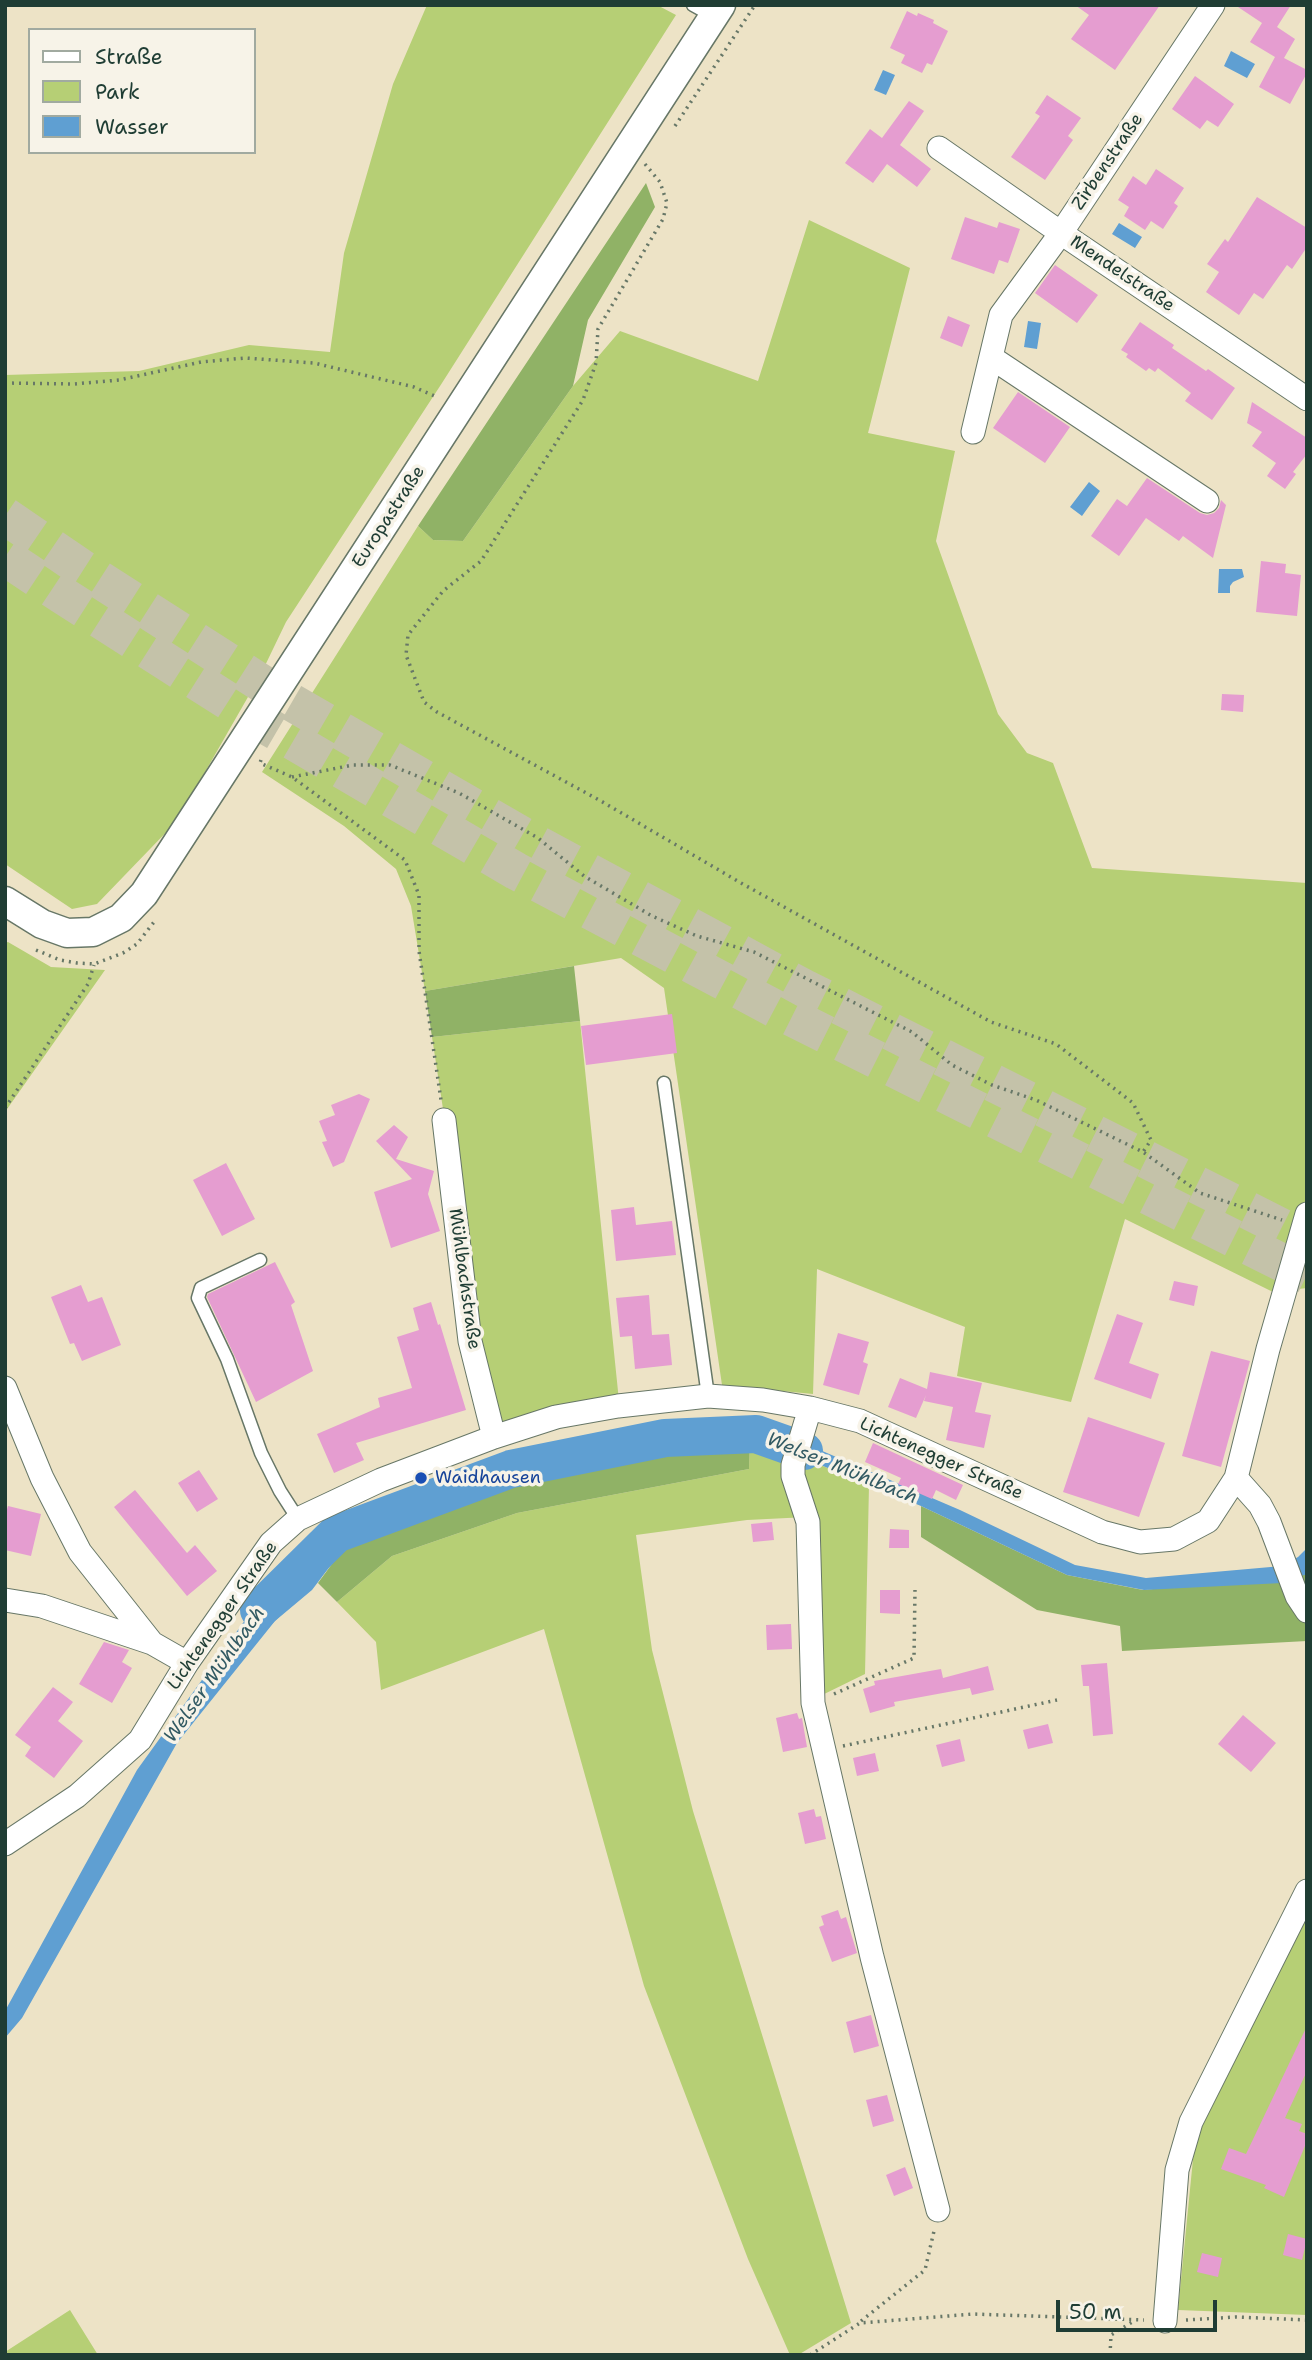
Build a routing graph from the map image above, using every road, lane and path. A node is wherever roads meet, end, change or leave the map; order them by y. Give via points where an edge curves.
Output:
1 (1213, 5) edge
2 (709, 9) edge
3 (939, 148) dead end
4 (626, 152) junction
5 (1061, 233) junction
6 (992, 358) junction
7 (5, 383) edge
8 (1307, 399) edge
9 (461, 407) junction
10 (972, 432) dead end
11 (1207, 501) dead end
12 (265, 755) dead end
13 (292, 777) junction
14 (5, 901) edge
15 (94, 964) dead end
16 (664, 1083) dead end
17 (5, 1108) edge
18 (444, 1120) joint
19 (1143, 1152) junction
20 (1305, 1220) edge
21 (260, 1260) dead end
22 (5, 1388) edge
23 (708, 1396) junction
24 (810, 1408) junction
25 (494, 1437) junction
26 (1236, 1478) junction
27 (298, 1519) junction
28 (915, 1590) dead end
29 (5, 1600) edge
30 (1302, 1603) edge
31 (152, 1643) junction
32 (187, 1663) junction
33 (1057, 1700) dead end
34 (813, 1703) junction
35 (824, 1751) junction
36 (5, 1844) edge
37 (1307, 1891) edge
38 (938, 2210) joint
39 (1136, 2320) junction
40 (1307, 2320) edge
41 (1165, 2321) junction
42 (860, 2323) junction
43 (810, 2355) edge
44 (1110, 2355) edge

1 - 5 street, Zirbenstraße
2 - 4 street, Europastraße
3 - 5 street, Mendelstraße
4 - 9 street, Europastraße
4 - 19 path via 648,166 660,182 667,203 663,219 598,329 596,363 583,400 481,561 443,591 408,635 405,655 424,702 991,1022 1056,1044 1133,1103 1151,1140
5 - 6 street, Zirbenstraße via 1001,315
5 - 8 street, Mendelstraße
6 - 10 street, Zirbenstraße
6 - 11 street
7 - 9 path via 119,380 201,362 245,358 314,363 414,387
9 - 14 street, Europastraße via 144,894 121,918 93,932 67,933
12 - 13 path via 260,763
13 - 18 path via 405,860 419,895 419,951
13 - 19 path via 354,765 390,765 459,793 538,838 584,876 652,916 697,936 754,952 912,1032 972,1075
15 - 17 path via 88,985
16 - 23 lane
18 - 25 street, Mühlbachstraße via 470,1341
19 - 20 path via 1200,1193
20 - 26 street, Lichtenegger Straße
21 - 27 lane via 201,1288 198,1298 227,1359 261,1453
22 - 31 street via 42,1478 80,1552
23 - 24 street, Lichtenegger Straße
23 - 25 street, Lichtenegger Straße via 556,1417
24 - 26 street, Lichtenegger Straße via 860,1421 1102,1532 1140,1542 1174,1539 1208,1521
24 - 34 street via 793,1476 808,1522
25 - 27 street, Lichtenegger Straße via 381,1480
26 - 30 street via 1269,1522
27 - 32 street, Lichtenegger Straße via 271,1543
28 - 34 path via 914,1658
29 - 31 street via 42,1605
31 - 32 street
32 - 36 street, Lichtenegger Straße via 140,1740 77,1796
33 - 35 path
34 - 35 street
35 - 38 street
37 - 41 street via 1191,2122 1177,2170
38 - 42 path via 925,2270
39 - 41 path
39 - 42 path via 973,2314
39 - 44 path via 1111,2335
40 - 41 path
42 - 43 path

